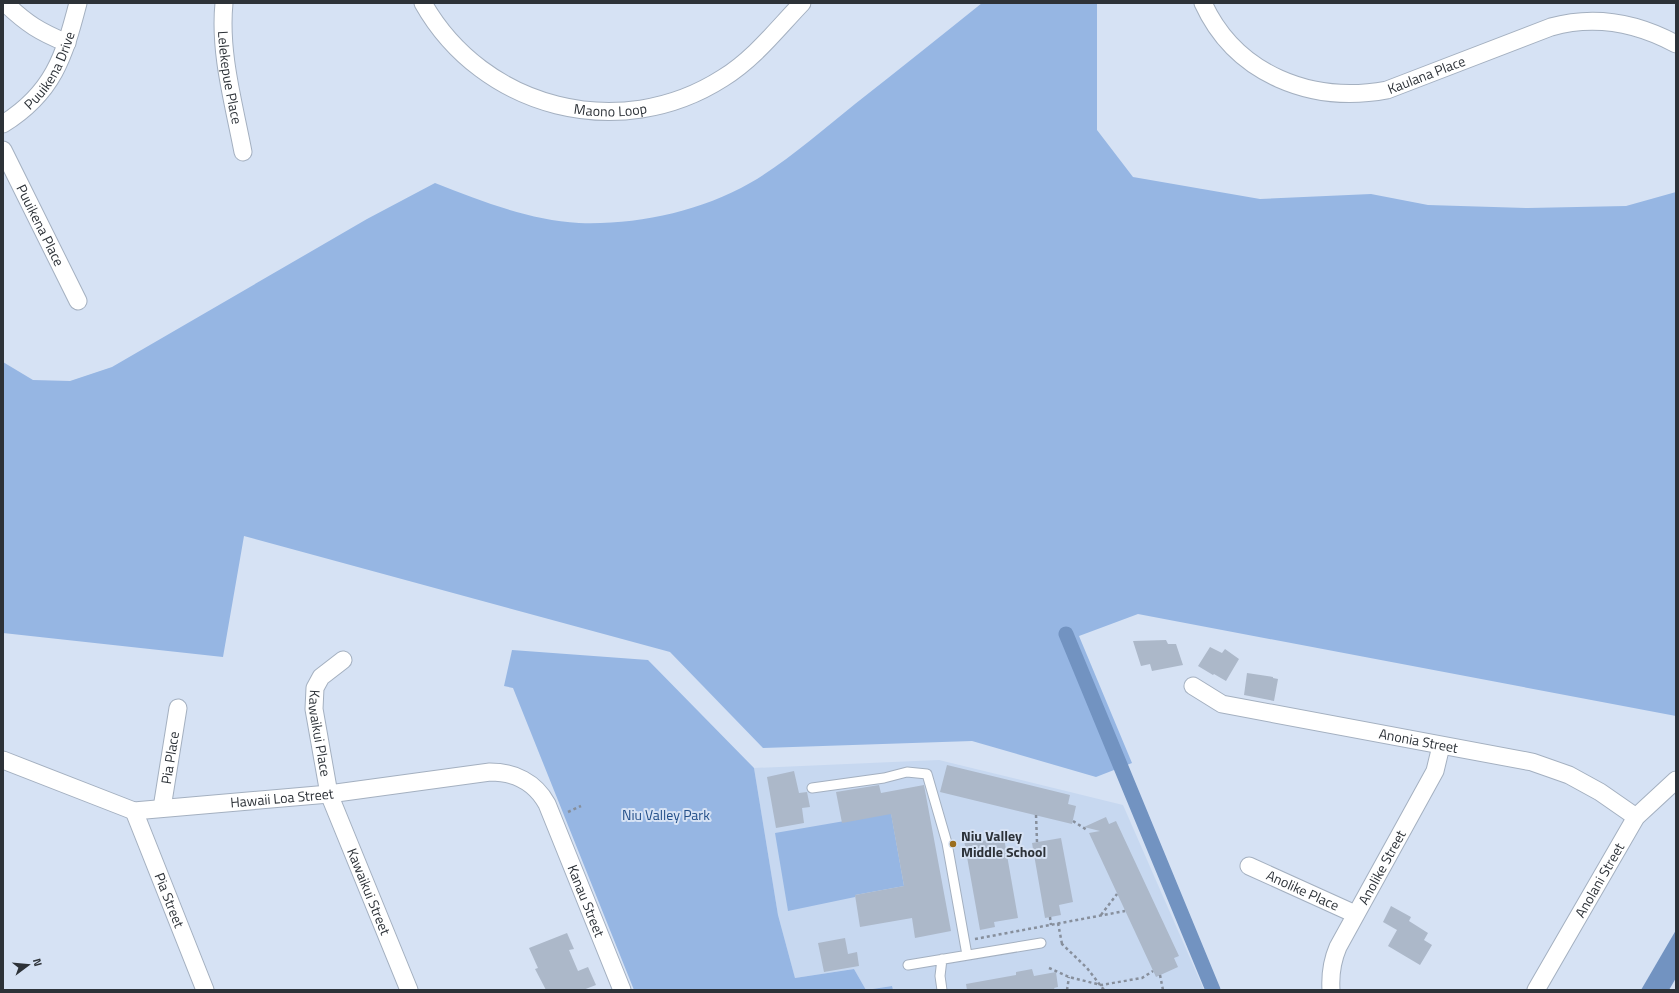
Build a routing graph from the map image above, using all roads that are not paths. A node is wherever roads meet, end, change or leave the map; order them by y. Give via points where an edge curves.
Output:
1 (5, 3) edge
2 (78, 3) edge
3 (224, 3) edge
4 (423, 3) edge
5 (1203, 3) edge
6 (798, 4) edge
7 (67, 43) junction
8 (1676, 44) edge
9 (3, 124) edge
10 (3, 150) edge
11 (243, 152) dead end
12 (78, 301) dead end
13 (343, 660) dead end
14 (1193, 686) dead end
15 (178, 708) dead end
16 (1440, 746) junction
17 (3, 760) edge
18 (1676, 780) edge
19 (812, 788) dead end
20 (329, 794) junction
21 (162, 808) junction
22 (134, 811) junction
23 (551, 812) joint
24 (1636, 817) junction
25 (1250, 866) dead end
26 (1356, 914) junction
27 (1040, 943) dead end
28 (967, 955) junction
29 (942, 959) junction
30 (908, 965) dead end
31 (205, 990) edge
32 (409, 990) edge
33 (622, 990) edge
34 (942, 990) edge
35 (1331, 990) edge
36 (1536, 990) edge

1 - 7 street via 30,25
2 - 7 street, Puuikena Drive
3 - 11 street, Lelekepue Place via 225,56
4 - 6 street, Maono Loop via 450,40 470,60 500,82 552,104 602,112 623,112 658,106 705,89 741,66
5 - 8 street, Kaulana Place via 1226,38 1266,72 1299,87 1334,94 1387,90 1551,27 1572,22 1612,22 1628,25
7 - 9 street, Puuikena Drive via 61,60 42,91 29,105
10 - 12 street, Puuikena Place
13 - 20 street, Kawaikui Place via 321,677 315,688 314,709
14 - 16 street, Anonia Street via 1222,704
15 - 21 street, Pia Place
16 - 24 street, Anonia Street via 1532,762 1569,775 1600,792
16 - 26 street, Anolike Street via 1435,770
17 - 22 street, Hawaii Loa Street
18 - 24 street, Anolani Street
19 - 28 lane via 884,778 907,772 927,774 947,843
20 - 21 street, Hawaii Loa Street
20 - 23 street, Hawaii Loa Street via 504,772 534,786
20 - 32 street, Kawaikui Street
21 - 22 street, Hawaii Loa Street
22 - 31 street, Pia Street
23 - 33 street, Kanau Street
24 - 36 street, Anolani Street
25 - 26 street, Anolike Place
26 - 35 street, Anolike Street via 1332,960
27 - 28 lane
28 - 29 lane
29 - 30 lane
29 - 34 lane

